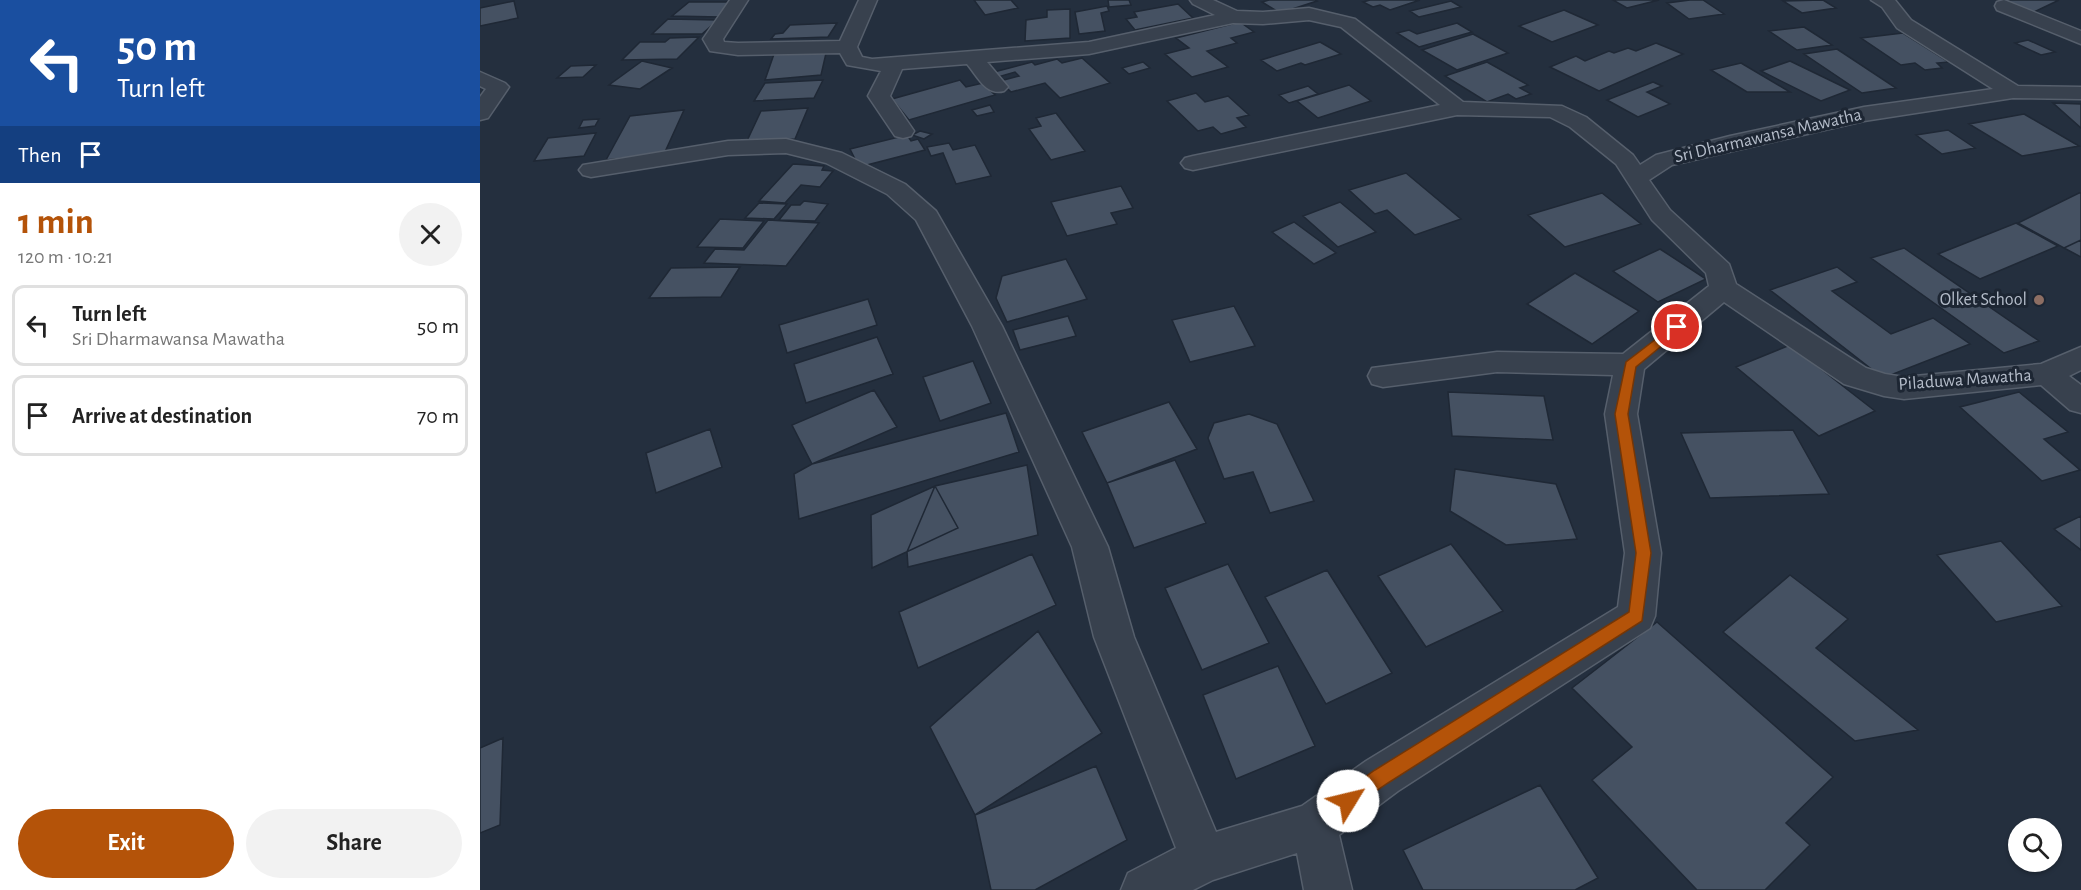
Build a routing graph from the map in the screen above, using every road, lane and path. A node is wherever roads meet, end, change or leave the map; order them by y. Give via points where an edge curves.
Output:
1 (739, 0) edge
2 (868, 0) edge
3 (1198, 0) edge
4 (1880, 0) edge
5 (2004, 6) dead end
6 (1233, 17) junction
7 (2081, 38) edge
8 (847, 47) junction
9 (972, 57) junction
10 (894, 64) junction
11 (480, 78) edge
12 (997, 87) dead end
13 (2013, 92) junction
14 (2081, 93) edge
15 (1456, 108) junction
16 (480, 113) edge
17 (903, 131) dead end
18 (1193, 163) dead end
19 (591, 170) dead end
20 (1636, 178) junction
21 (1723, 288) junction
22 (2081, 357) edge
23 (1630, 365) junction
24 (2047, 375) junction
25 (1383, 376) dead end
26 (2081, 402) edge
27 (1314, 825) junction
28 (1204, 859) junction
29 (1145, 890) edge
30 (1328, 890) edge

1 - 8 street via 713,39 717,46
2 - 8 street
3 - 6 street
4 - 13 street via 1888,3 1904,24
5 - 7 street
6 - 9 street via 1089,48
6 - 15 street via 1309,14 1348,23
8 - 10 street via 854,61
9 - 10 street
9 - 12 street
10 - 17 street via 879,96
11 - 16 street via 498,87
13 - 14 street, Sri Dharmawansa Mawatha
13 - 20 street, Sri Dharmawansa Mawatha via 1864,114 1730,143 1664,160
15 - 18 street
15 - 20 street via 1554,111 1578,122 1625,160
19 - 28 street via 728,148 786,146 834,158 885,183 927,216 987,326 1090,547 1114,637
20 - 21 street via 1661,215 1719,270
21 - 23 street
21 - 24 street, Piladuwa Mawatha via 1855,376 1884,385 1904,388
22 - 24 street
23 - 25 street via 1497,362
23 - 27 street via 1622,414 1643,553 1636,616 1382,776
24 - 26 street, Piladuwa Mawatha
27 - 28 street
27 - 30 street
28 - 29 street

